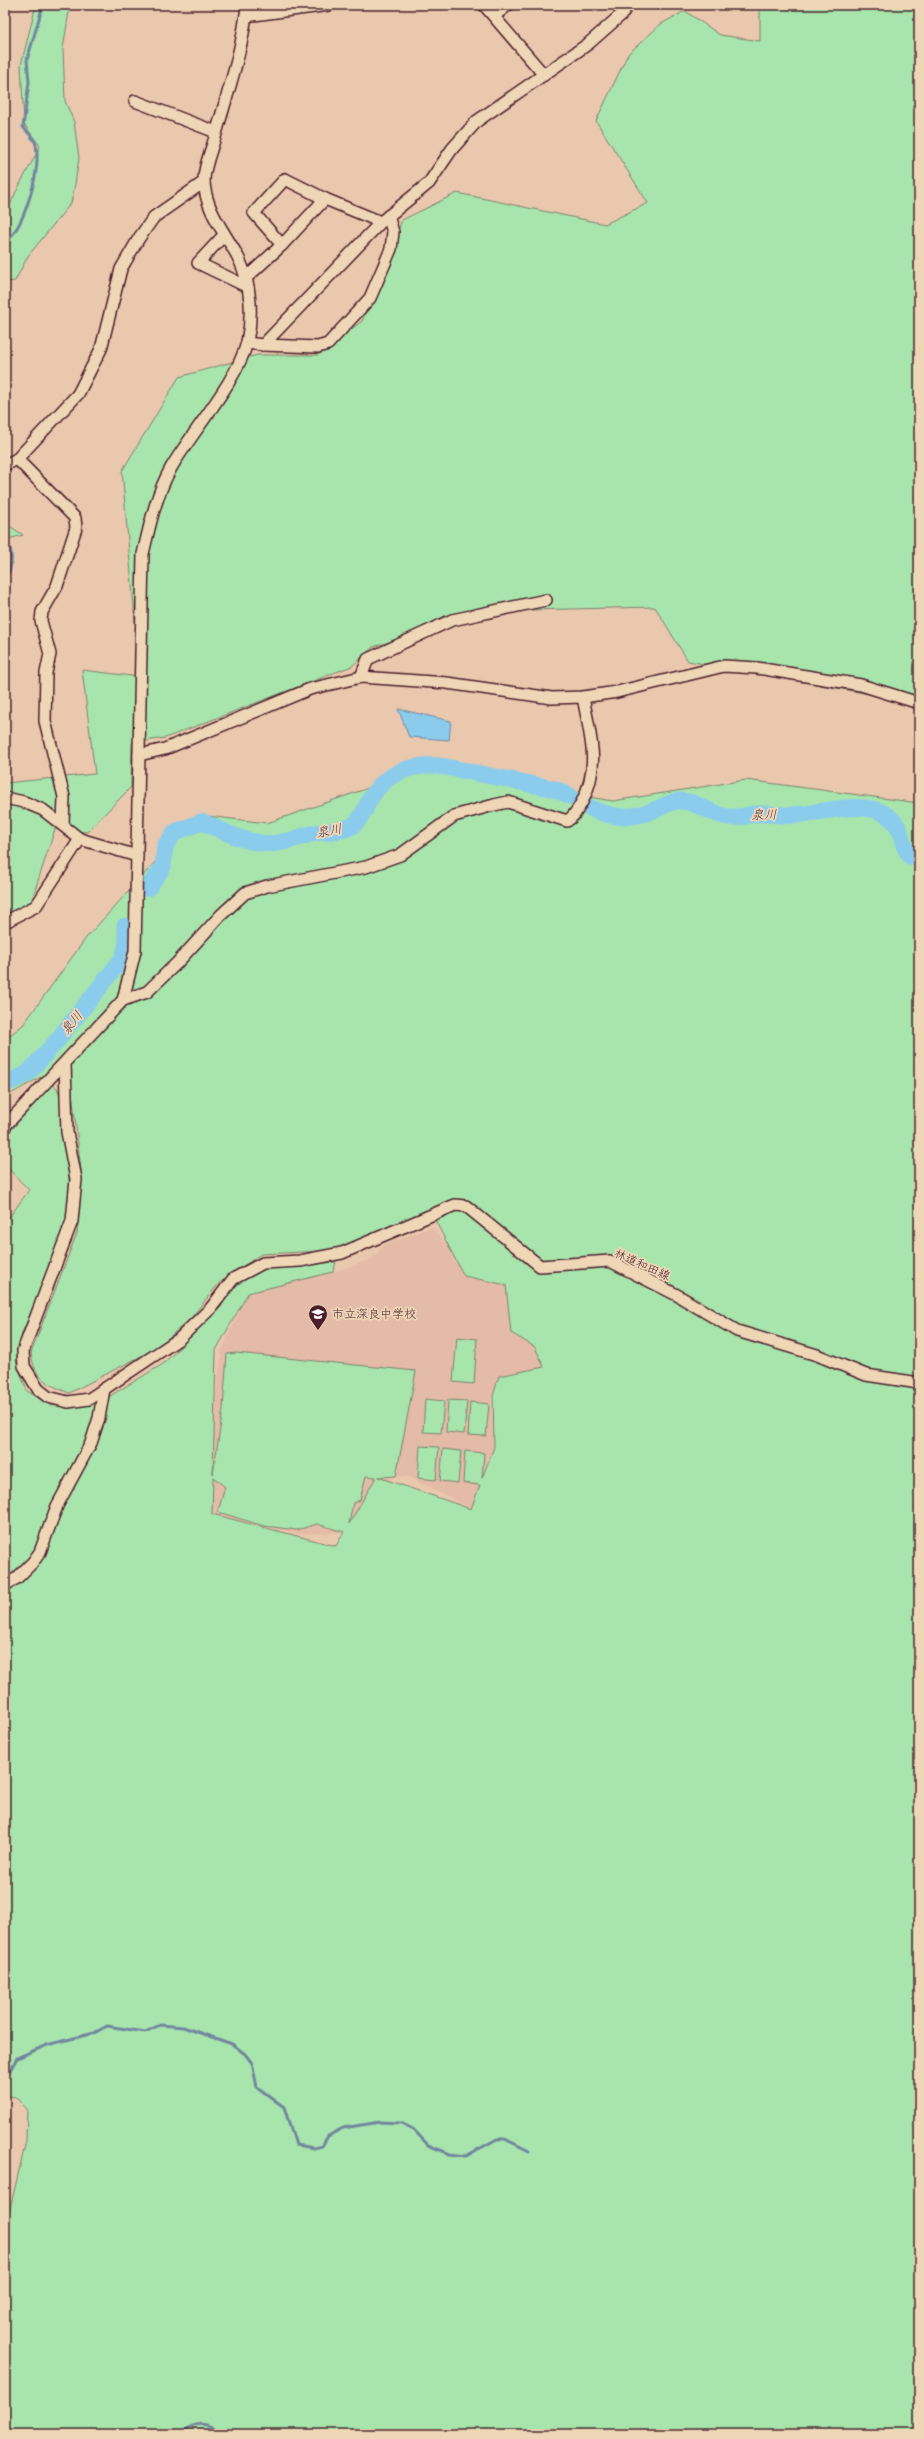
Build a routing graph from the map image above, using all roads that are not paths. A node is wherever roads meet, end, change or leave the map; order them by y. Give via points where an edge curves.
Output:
1 (329, 5) edge
2 (484, 5) edge
3 (508, 5) edge
4 (628, 5) edge
5 (247, 10) edge
6 (494, 16) junction
7 (544, 75) junction
8 (135, 101) dead end
9 (216, 132) junction
10 (204, 182) junction
11 (324, 199) junction
12 (384, 219) junction
13 (224, 235) junction
14 (282, 245) junction
15 (247, 282) junction
16 (247, 343) junction
17 (263, 345) junction
18 (17, 459) junction
19 (5, 465) edge
20 (546, 600) dead end
21 (361, 677) junction
22 (583, 697) junction
23 (919, 703) edge
24 (139, 755) junction
25 (5, 798) edge
26 (63, 824) junction
27 (80, 839) junction
28 (137, 856) junction
29 (5, 922) edge
30 (123, 1000) junction
31 (65, 1063) junction
32 (5, 1126) edge
33 (919, 1383) edge
34 (104, 1389) junction
35 (5, 1585) edge

1 - 5 street
2 - 6 street
3 - 6 street
4 - 7 street via 621,15 588,44
5 - 9 street via 243,38
6 - 7 street
7 - 12 street via 477,121 452,149 429,183
8 - 9 street
9 - 10 street
10 - 13 street via 209,209
10 - 18 street via 154,217 139,238 121,269 100,349 78,394
11 - 12 street
11 - 14 street
11 - 14 street via 285,179 259,207 254,213
12 - 17 street
12 - 17 street via 393,232 391,249 370,298 328,344 318,347
13 - 15 street via 239,259
13 - 15 street via 198,263
14 - 15 street
15 - 16 street via 251,323
16 - 17 street
16 - 24 street via 230,379 171,469 150,520 143,554
18 - 19 street
18 - 26 street via 75,518 76,528 57,586 42,612 40,622 50,654 46,673 45,721 64,797
20 - 21 street via 452,620 368,659
21 - 22 street via 447,683 552,698
21 - 24 street via 310,689 165,749
22 - 23 street via 617,692 724,666 764,669 861,686
22 - 30 street via 593,756 592,779 574,817 567,821 508,802 494,804 454,816 400,855 366,867 267,886 245,893 147,992
24 - 28 street
25 - 26 street via 43,810
26 - 27 street
27 - 28 street
27 - 29 street via 36,906
28 - 30 street via 135,951
30 - 31 street
31 - 32 street
31 - 34 street, 林道和田線 via 67,1132 76,1180 72,1221 23,1351 24,1366 38,1389 48,1397 68,1402 89,1399
33 - 34 street, 林道和田線 via 866,1375 817,1355 737,1331 671,1292 610,1262 540,1266 466,1206 455,1205 342,1253 300,1261 264,1263 233,1279 211,1308 179,1338
34 - 35 street via 91,1443 57,1506 40,1552 17,1578

